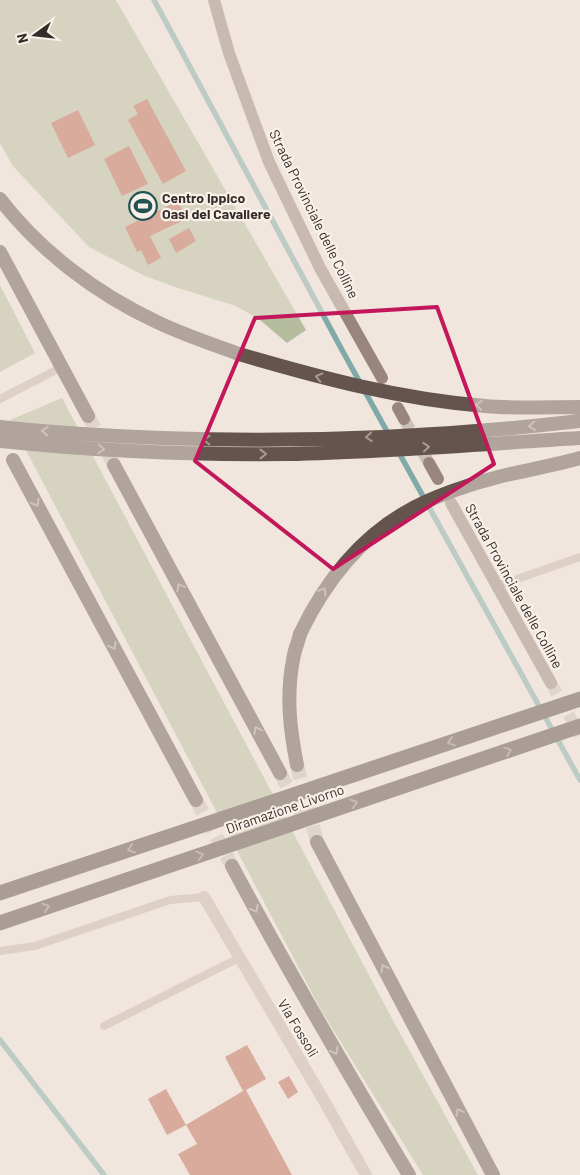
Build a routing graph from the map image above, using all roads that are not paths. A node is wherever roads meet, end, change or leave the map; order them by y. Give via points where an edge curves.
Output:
1 (214, 0) edge
2 (0, 199) edge
3 (0, 252) edge
4 (62, 367) junction
5 (382, 378) dead end
6 (0, 399) edge
7 (580, 407) edge
8 (88, 416) tunnel mouth
9 (580, 421) edge
10 (0, 427) edge
11 (580, 438) edge
12 (0, 441) edge
13 (580, 458) edge
14 (13, 460) dead end
15 (429, 464) tunnel mouth
16 (114, 465) tunnel mouth
17 (438, 479) dead end
18 (451, 503) dead end
19 (580, 557) edge
20 (497, 586) junction
21 (551, 683) tunnel mouth
22 (580, 699) edge
23 (580, 726) edge
24 (297, 765) tunnel mouth
25 (280, 773) tunnel mouth
26 (196, 800) tunnel mouth
27 (317, 842) tunnel mouth
28 (232, 866) tunnel mouth
29 (0, 893) edge
30 (204, 897) joint
31 (0, 922) edge
32 (0, 951) edge
33 (239, 958) junction
34 (104, 1026) dead end
35 (366, 1175) edge
36 (409, 1175) edge
37 (493, 1175) edge

1 - 5 main road, Strada Provinciale delle Colline via 229,53 269,162 320,268
7 -> 2 highway, bridge via 485,406 423,399 341,383 239,354 159,323 102,291 47,250
3 - 4 highway
4 - 6 lane
4 - 8 highway
9 -> 10 highway, bridge via 472,431 243,441 119,437
12 -> 11 highway, bridge via 72,448 289,454
24 -> 13 highway, bridge via 289,710 293,659 311,612 349,558 381,528 430,500 480,482
14 -> 26 highway
15 - 17 main road
25 -> 16 highway
18 - 20 main road, Strada Provinciale delle Colline
19 - 20 lane
20 - 21 main road, Strada Provinciale delle Colline
22 -> 29 highway, Diramazione Livorno, bridge
31 -> 23 highway, Diramazione Livorno, bridge
37 -> 27 highway
28 -> 36 highway via 285,965
30 - 32 lane via 170,900 35,946
30 - 33 street, Via Fossoli
33 - 34 lane
33 - 35 street, Via Fossoli

